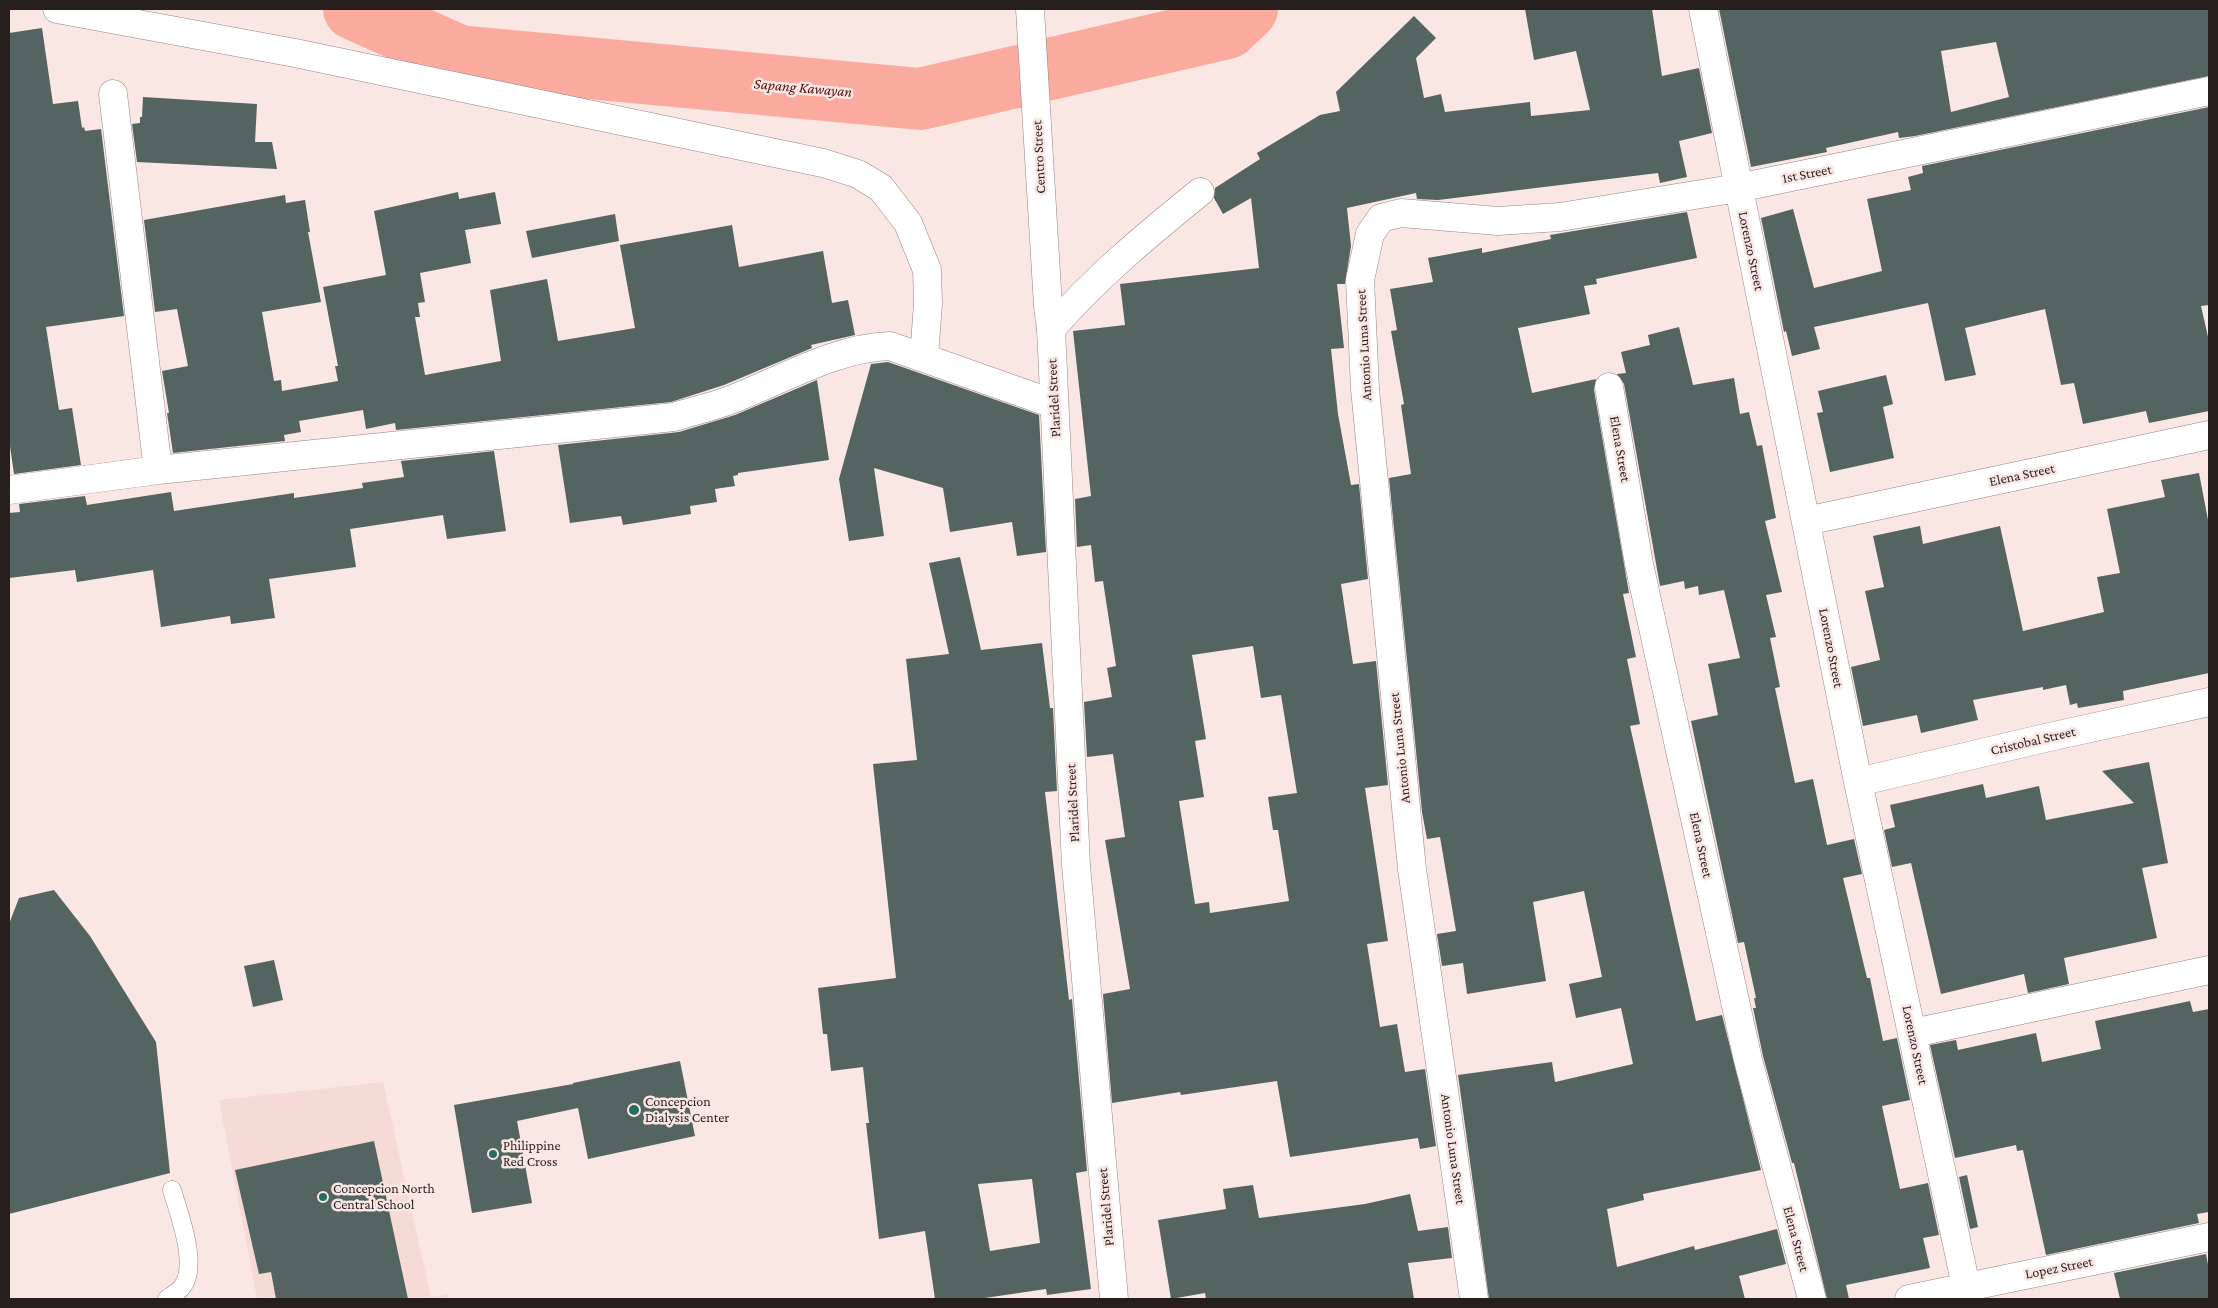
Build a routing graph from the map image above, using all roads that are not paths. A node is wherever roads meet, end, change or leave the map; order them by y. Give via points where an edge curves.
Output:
1 (57, 9) edge
2 (1030, 9) edge
3 (1703, 9) edge
4 (2209, 91) edge
5 (113, 94) dead end
6 (1738, 188) junction
7 (1200, 192) dead end
8 (1401, 213) joint
9 (1050, 318) junction
10 (924, 357) junction
11 (1609, 387) dead end
12 (1054, 404) junction
13 (2209, 435) edge
14 (158, 470) junction
15 (9, 490) edge
16 (1806, 521) junction
17 (2209, 702) edge
18 (1858, 782) junction
19 (2209, 970) edge
20 (1912, 1033) junction
21 (172, 1190) dead end
22 (2209, 1237) edge
23 (1966, 1286) junction
24 (167, 1299) edge
25 (1114, 1299) edge
26 (1474, 1299) edge
27 (1812, 1299) edge
28 (1909, 1299) edge

1 - 10 street via 305,55 823,163 858,174 881,188 908,223 926,270 928,303
2 - 9 street, Centro Street
3 - 6 street, Lorenzo Street
4 - 6 street, 1st Street
5 - 14 street
6 - 8 street, 1st Street via 1560,217 1498,222
6 - 16 street, Lorenzo Street
7 - 9 street
8 - 26 street, Antonio Luna Street via 1381,218 1370,234 1360,280 1365,389 1412,869
9 - 12 street, Plaridel Street
10 - 12 street
10 - 14 street via 890,346 868,347 830,358 729,401 674,417
11 - 27 street, Elena Street via 1639,564 1748,1060
12 - 25 street, Plaridel Street via 1076,865
13 - 16 street, Elena Street
14 - 15 street
16 - 18 street, Lorenzo Street
17 - 18 street, Cristobal Street
18 - 20 street, Lorenzo Street
19 - 20 street
20 - 23 street, Lorenzo Street
21 - 24 lane via 186,1240 190,1270 182,1287
22 - 23 street, Lopez Street
23 - 28 street, Lopez Street

